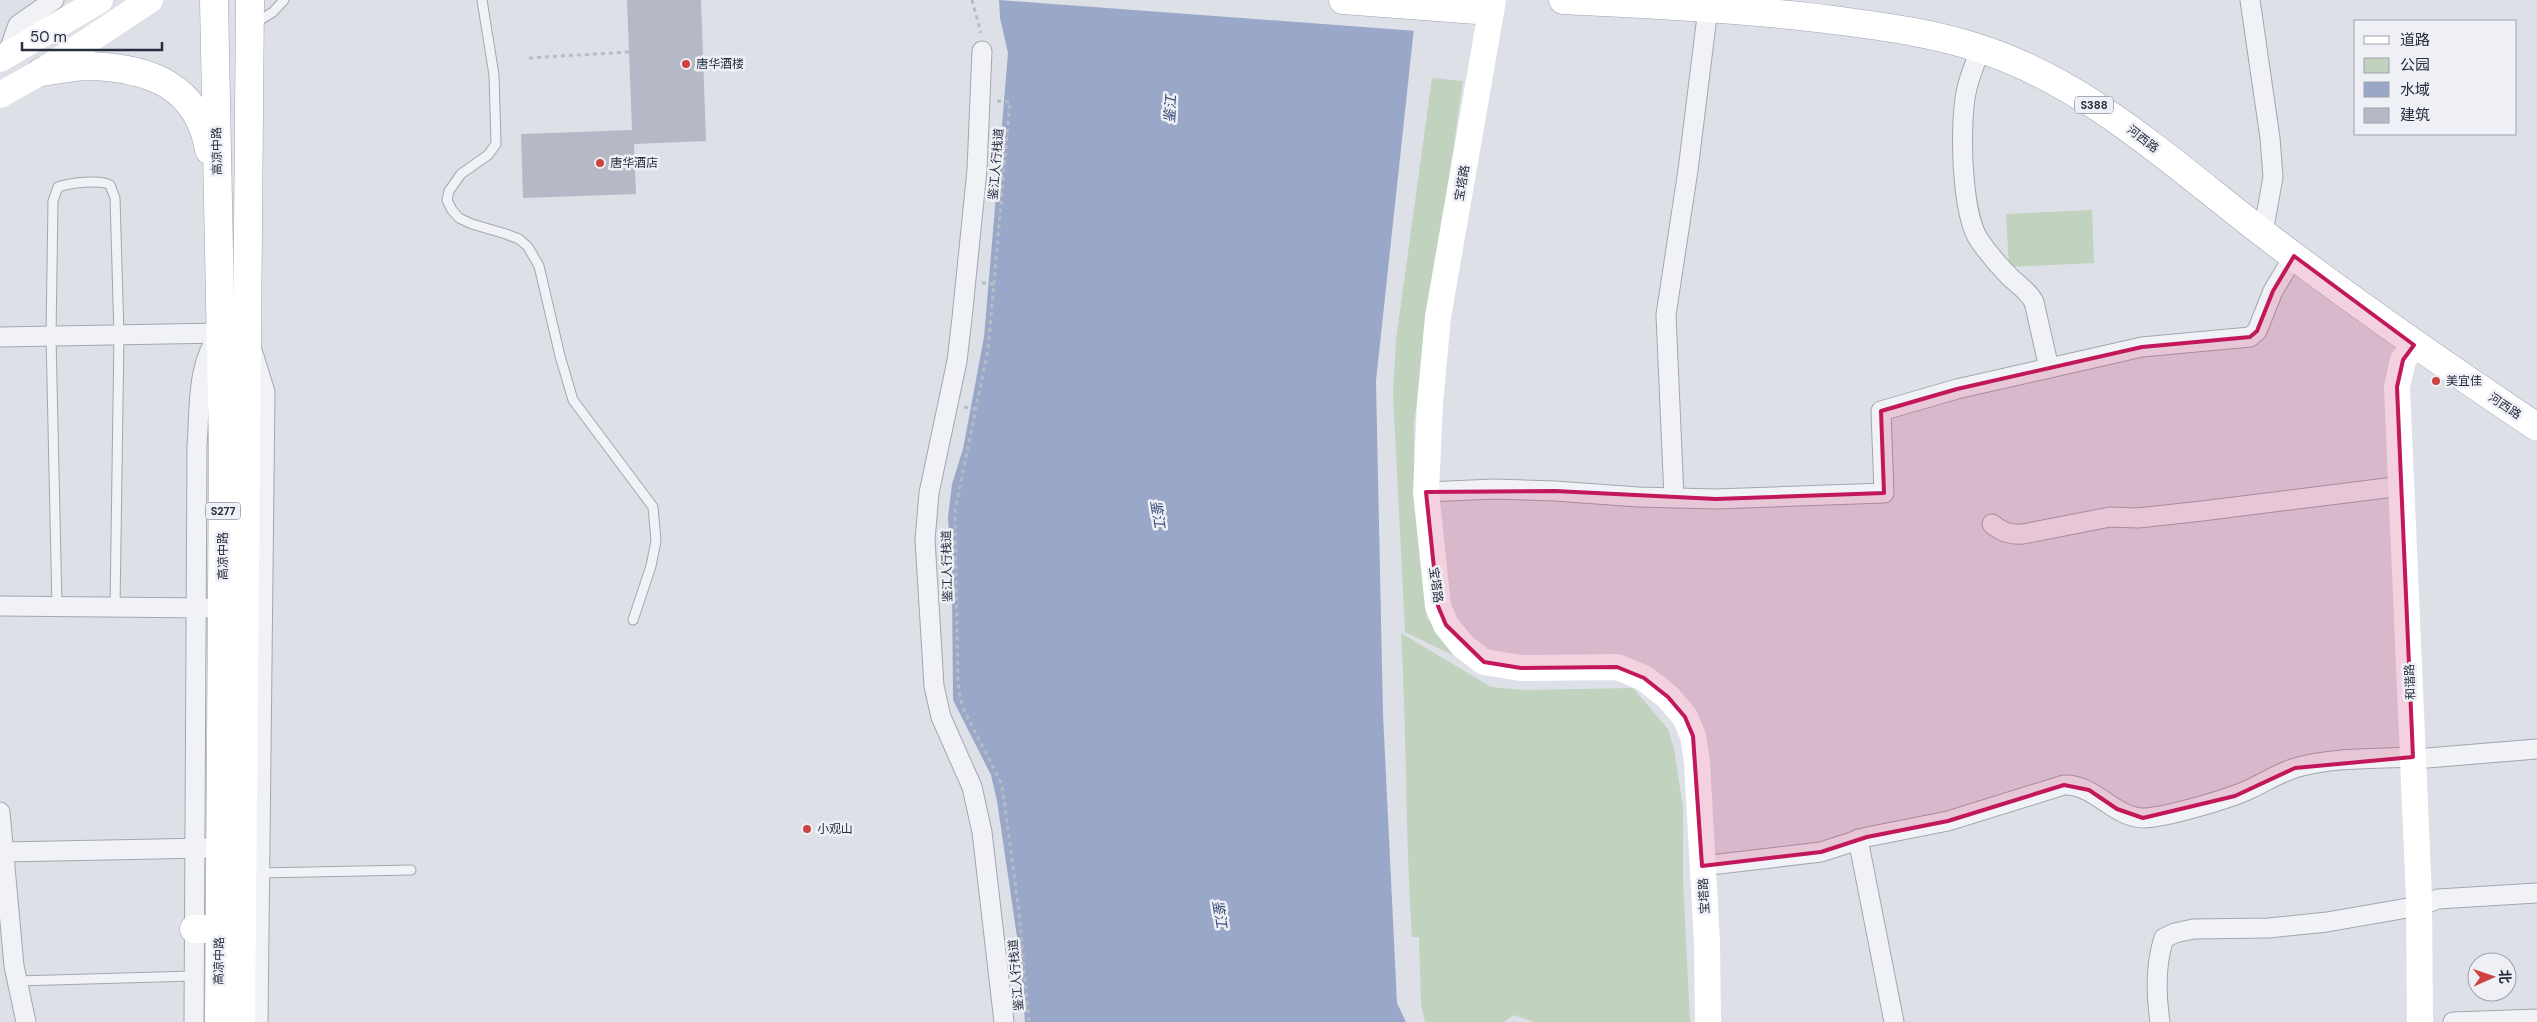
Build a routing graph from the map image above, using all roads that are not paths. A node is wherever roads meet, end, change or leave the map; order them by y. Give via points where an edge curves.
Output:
1 (54, 0) edge
2 (150, 0) edge
3 (214, 0) edge
4 (250, 0) edge
5 (264, 0) edge
6 (284, 0) edge
7 (482, 0) edge
8 (1343, 0) edge
9 (1563, 0) edge
10 (2250, 0) edge
11 (1599, 1) edge
12 (92, 3) edge
13 (1486, 3) edge
14 (1708, 8) junction
15 (249, 28) junction
16 (1981, 48) junction
17 (982, 51) road end
18 (4, 57) edge
19 (41, 72) junction
20 (0, 95) edge
21 (218, 198) junction
22 (2263, 233) junction
23 (2294, 256) junction
24 (233, 334) junction
25 (119, 335) junction
26 (51, 336) junction
27 (0, 337) edge
28 (2414, 346) junction
29 (2049, 368) junction
30 (2537, 428) edge
31 (2402, 486) junction
32 (1426, 492) junction
33 (1674, 498) junction
34 (1992, 524) dead end
35 (0, 606) edge
36 (57, 607) junction
37 (115, 608) junction
38 (197, 608) junction
39 (224, 608) junction
40 (633, 620) dead end
41 (2537, 749) edge
42 (2412, 757) junction
43 (0, 812) edge
44 (1858, 839) junction
45 (207, 848) junction
46 (4, 852) junction
47 (1702, 866) junction
48 (412, 870) dead end
49 (251, 873) junction
50 (2537, 893) edge
51 (2419, 906) junction
52 (207, 929) junction
53 (250, 945) junction
54 (194, 976) junction
55 (17, 981) junction
56 (2537, 1019) edge
57 (26, 1022) edge
58 (194, 1022) edge
59 (219, 1022) edge
60 (242, 1022) edge
61 (258, 1022) edge
62 (1004, 1022) edge
63 (1708, 1022) edge
64 (1894, 1022) edge
65 (2160, 1022) edge
66 (2420, 1022) edge
67 (2454, 1022) edge

1 - 18 street via 18,26
2 - 19 street
3 - 21 main road, 高凉中路 / S277
4 - 15 main road, 高凉中路 / S277
5 - 15 main road
6 - 15 lane
7 - 40 lane via 494,75 496,144 488,155 461,174 449,191 447,200 460,218 519,239 528,247 539,266 573,400 653,507 656,541
8 - 13 main road
9 - 11 main road, 河西路 / S388
10 - 22 street via 2273,177
11 - 14 main road, 河西路 / S388
12 - 18 street
13 - 32 street, 宝塔路 via 1438,317
14 - 16 main road, 河西路 / S388 via 1882,26 1932,34
14 - 33 street via 1666,315
15 - 24 main road, 高凉中路 / S277
16 - 22 main road, 河西路 / S388 via 2058,82 2119,121
16 - 29 street via 1967,87 1962,115 1970,217 1977,237 1990,256 2030,294 2038,312
17 - 62 street via 977,170 957,361 929,493 925,540 934,686 941,718 972,787 982,832
19 - 20 street
19 - 21 main road via 89,66 132,70 159,78 174,87 186,98 207,137
21 - 24 main road, 高凉中路 / S277
22 - 23 main road, 河西路 / S388
23 - 28 main road, 河西路 / S388
23 - 29 street via 2273,291 2257,331 2250,337 2142,348
24 - 25 street
24 - 38 street via 210,346 204,364 198,446
24 - 39 main road, 高凉中路 / S277
24 - 49 main road, 高凉中路 / S277 via 253,522
25 - 26 street
25 - 26 lane via 115,198 110,185 100,182 65,184 54,194
25 - 37 lane
26 - 27 street
26 - 36 lane
28 - 30 main road, 河西路 / S388
28 - 31 street, 和谐路 via 2403,360 2397,387
29 - 33 street via 1881,411 1884,493
31 - 34 street via 2138,518 2110,517 2013,535
31 - 42 street, 和谐路
32 - 33 street via 1547,490
32 - 47 street, 宝塔路 via 1438,606 1446,624 1463,646 1484,662 1521,668 1617,667 1644,678 1668,697 1685,717 1696,762
35 - 36 street
36 - 37 street
37 - 38 street
38 - 39 street
38 - 45 street
39 - 45 main road, 高凉中路 / S277
41 - 42 street
42 - 44 street via 2318,763 2295,768 2234,796 2143,818 2117,809 2089,790 2064,785 1948,821
42 - 51 street, 和谐路
43 - 46 street
44 - 47 street via 1821,852
44 - 64 street
45 - 46 street
45 - 52 main road, 高凉中路 / S277
46 - 55 street
47 - 63 street, 宝塔路
48 - 49 lane
49 - 53 main road, 高凉中路 / S277
50 - 51 street via 2438,899
51 - 65 street via 2327,922 2269,928 2193,929 2175,933 2164,938 2160,952 2157,993
51 - 66 street, 和谐路
52 - 54 street
52 - 59 main road, 高凉中路 / S277
53 - 60 main road, 高凉中路 / S277
53 - 61 street
54 - 55 lane
54 - 58 street
55 - 57 street
56 - 67 street

